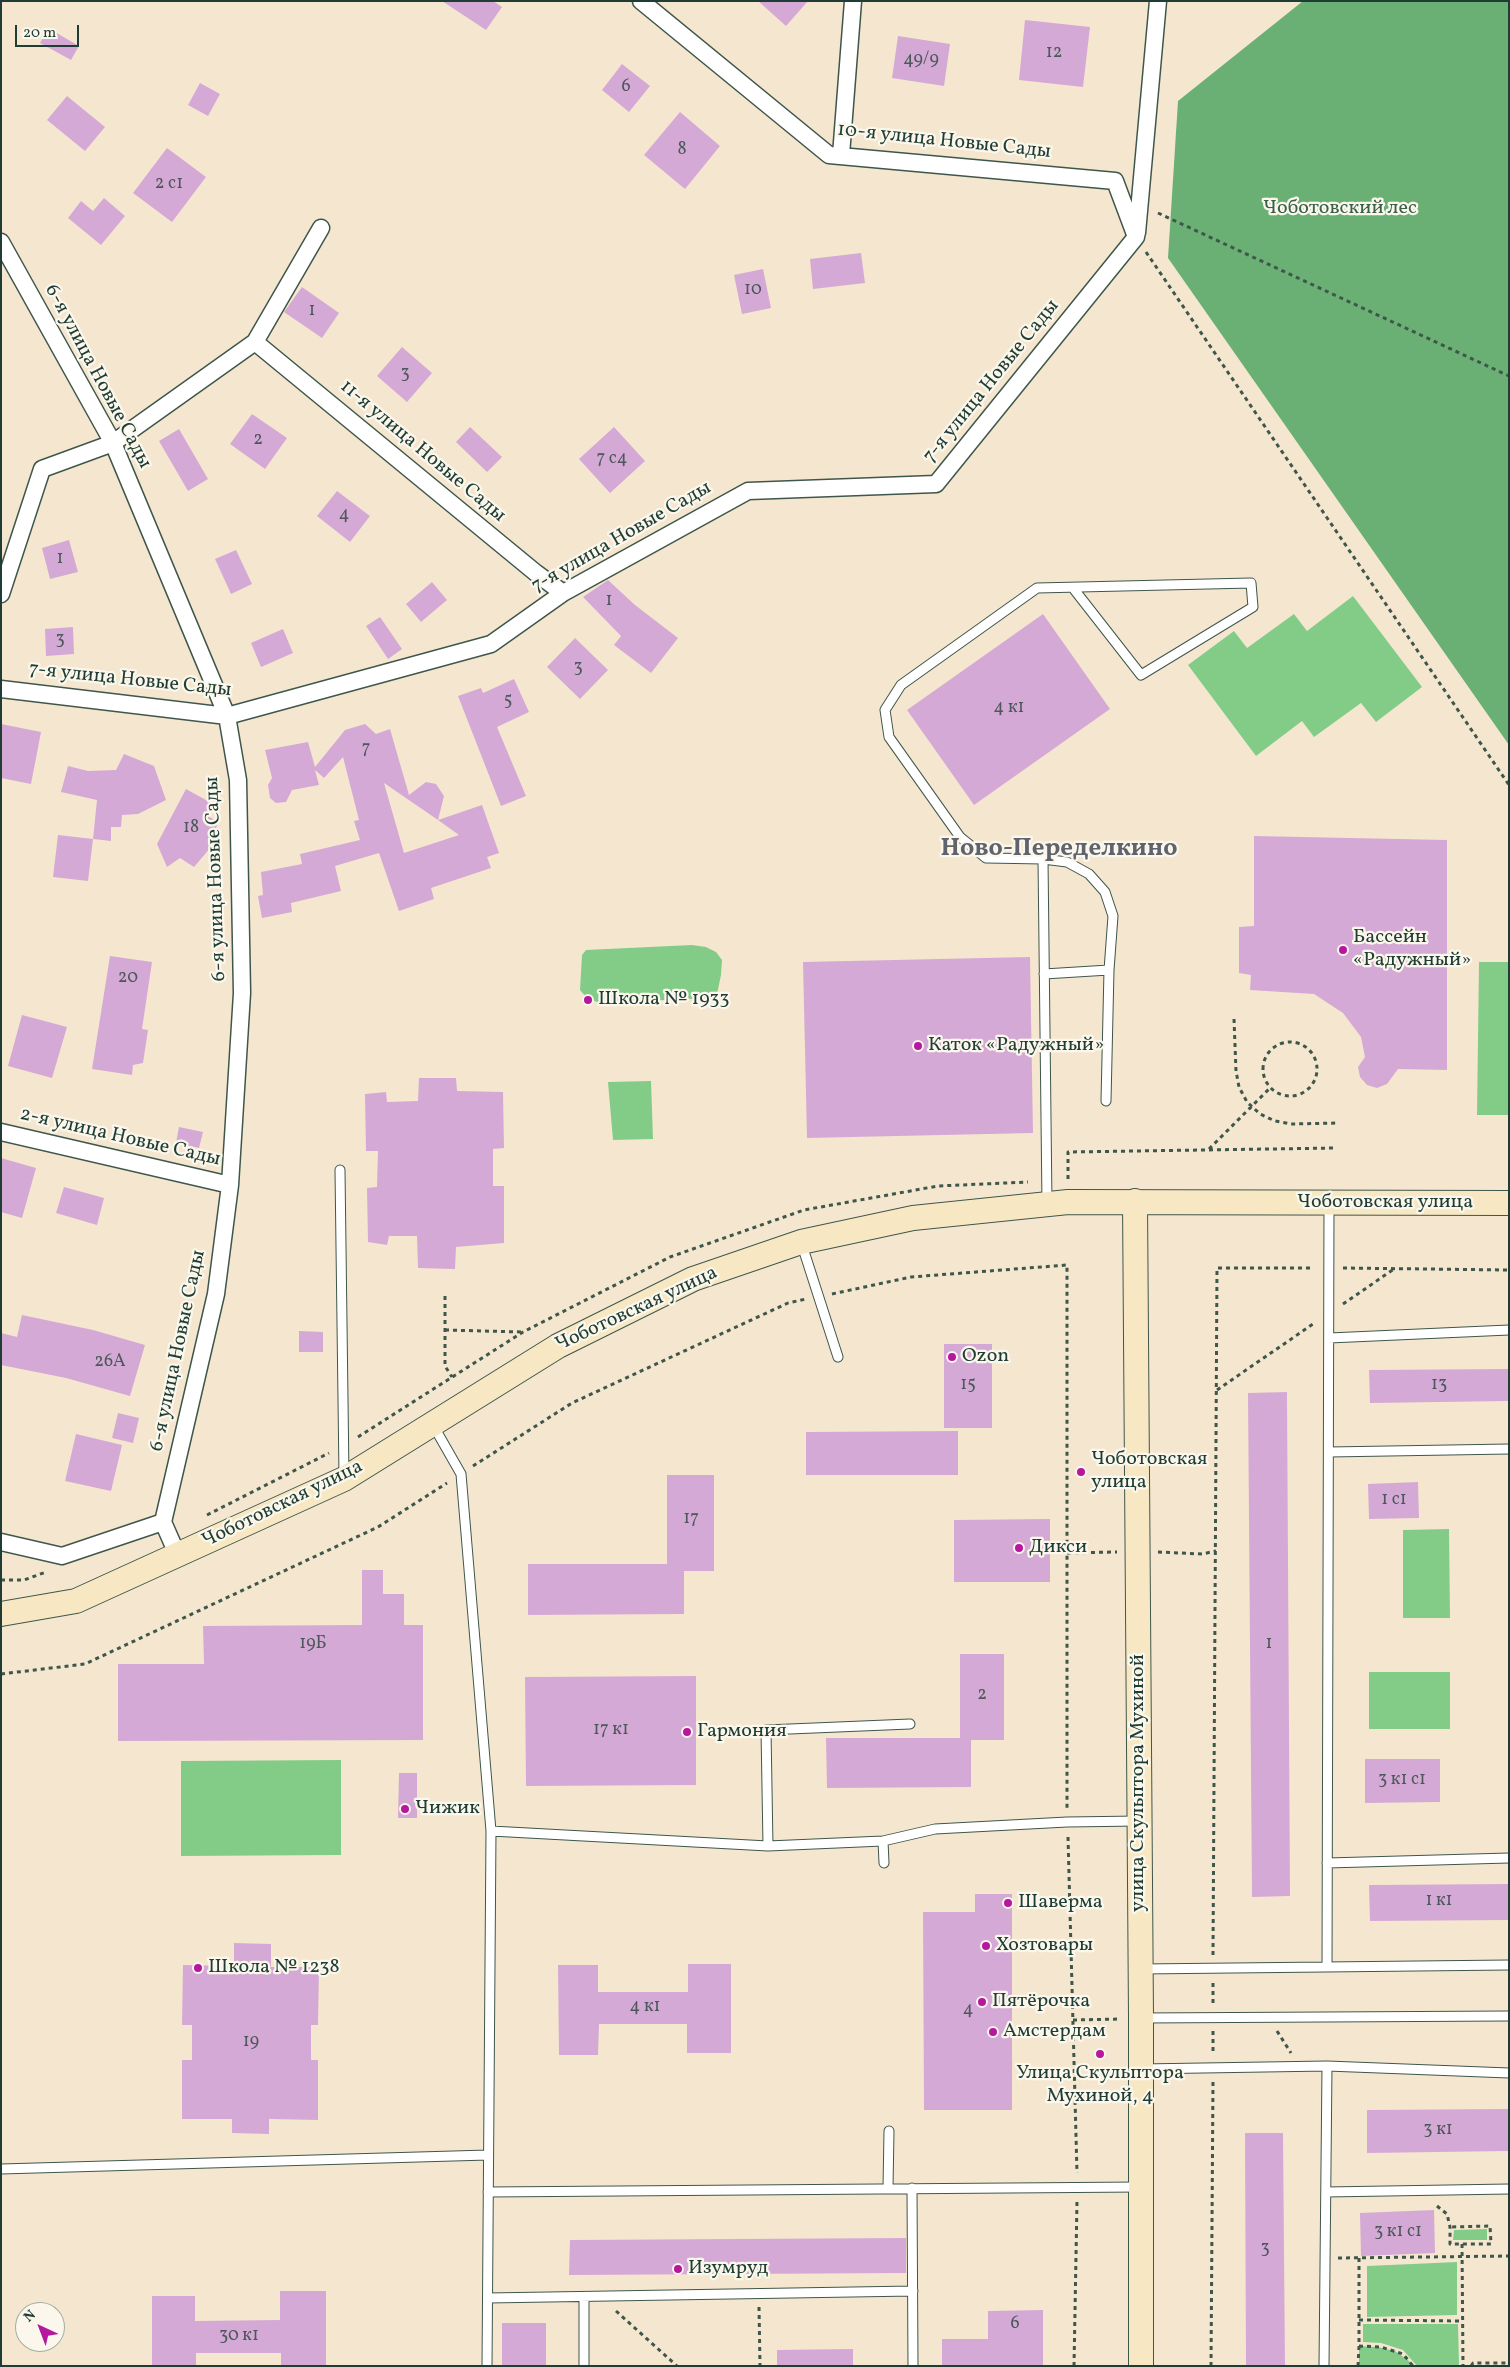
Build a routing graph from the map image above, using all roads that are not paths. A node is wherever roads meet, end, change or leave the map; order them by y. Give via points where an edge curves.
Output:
1 (641, 1) edge
2 (853, 1) edge
3 (1158, 1) edge
4 (841, 155) junction
5 (322, 228) dead end
6 (1136, 237) junction
7 (1, 242) edge
8 (255, 342) junction
9 (112, 443) junction
10 (1073, 588) junction
11 (563, 593) junction
12 (1, 594) edge
13 (1, 689) edge
14 (227, 716) junction
15 (1042, 859) junction
16 (1109, 970) junction
17 (1044, 974) junction
18 (1106, 1101) dead end
19 (1, 1132) edge
20 (340, 1170) dead end
21 (230, 1185) junction
22 (1134, 1201) junction
23 (1329, 1202) junction
24 (1509, 1203) edge
25 (1046, 1204) junction
26 (801, 1242) junction
27 (1509, 1330) edge
28 (1329, 1338) junction
29 (838, 1357) dead end
30 (433, 1425) junction
31 (1509, 1449) edge
32 (1329, 1452) junction
33 (344, 1479) junction
34 (163, 1522) junction
35 (1, 1542) edge
36 (178, 1556) junction
37 (1, 1614) edge
38 (910, 1724) dead end
39 (1139, 1821) junction
40 (492, 1831) junction
41 (883, 1841) junction
42 (768, 1846) junction
43 (1509, 1858) edge
44 (1327, 1863) junction
45 (884, 1864) dead end
46 (1509, 1965) edge
47 (1327, 1967) junction
48 (1141, 1969) junction
49 (1509, 2016) edge
50 (1141, 2018) junction
51 (1327, 2066) junction
52 (1141, 2069) junction
53 (1509, 2073) edge
54 (889, 2131) dead end
55 (488, 2155) junction
56 (1, 2169) edge
57 (888, 2188) junction
58 (912, 2188) junction
59 (1141, 2188) junction
60 (1509, 2189) edge
61 (488, 2192) junction
62 (1326, 2192) junction
63 (913, 2291) junction
64 (584, 2297) junction
65 (488, 2298) junction
66 (487, 2366) edge
67 (584, 2366) edge
68 (913, 2366) edge
69 (1141, 2366) edge
70 (1324, 2366) edge

1 - 4 street, 10-я улица Новые Сады via 829,154
2 - 4 street
3 - 6 street
4 - 6 street, 10-я улица Новые Сады via 1115,181
5 - 8 street
6 - 11 street, 7-я улица Новые Сады via 936,484 748,491
7 - 9 street, 6-я улица Новые Сады
8 - 9 street
8 - 11 street, 11-я улица Новые Сады
9 - 12 street via 42,469
9 - 14 street, 6-я улица Новые Сады
10 - 10 lane via 1251,583 1253,607 1141,675
10 - 15 lane via 1037,588 901,685 885,710 888,737 960,837 986,858
11 - 14 street, 7-я улица Новые Сады via 491,644
13 - 14 street, 7-я улица Новые Сады
14 - 21 street, 6-я улица Новые Сады via 238,780 242,993
15 - 16 lane via 1067,862 1089,874 1105,892 1113,916
15 - 17 lane
16 - 17 lane
16 - 18 lane
17 - 25 lane
19 - 21 street, 2-я улица Новые Сады
20 - 33 lane
21 - 34 street, 6-я улица Новые Сады via 216,1294
22 - 23 main road, Чоботовская улица
22 - 25 main road, Чоботовская улица
22 - 39 main road, улица Скульптора Мухиной
23 - 24 main road, Чоботовская улица
23 - 28 lane
25 - 26 main road, Чоботовская улица via 913,1218
26 - 29 lane
26 - 30 main road, Чоботовская улица via 693,1279 558,1346
27 - 28 lane
28 - 32 lane
30 - 33 main road, Чоботовская улица
30 - 40 lane via 461,1474
31 - 32 lane
32 - 44 lane
33 - 36 main road, Чоботовская улица
34 - 35 street via 62,1556
34 - 36 street
36 - 37 main road, Чоботовская улица via 76,1601
38 - 42 lane via 766,1730
39 - 41 lane via 935,1829
39 - 48 main road, улица Скульптора Мухиной
40 - 42 lane
40 - 55 lane
41 - 42 lane
41 - 45 lane
43 - 44 lane
44 - 47 lane
46 - 47 lane
47 - 48 lane
48 - 50 main road, улица Скульптора Мухиной
49 - 50 lane
50 - 52 main road, улица Скульптора Мухиной
51 - 52 lane
51 - 53 lane
51 - 62 lane
52 - 59 main road, улица Скульптора Мухиной
54 - 57 lane
55 - 56 lane
55 - 61 lane
57 - 58 lane
57 - 61 lane
58 - 59 lane
58 - 63 lane
59 - 69 main road, улица Скульптора Мухиной
60 - 62 lane
61 - 65 lane
62 - 70 lane
63 - 64 lane
63 - 68 lane
64 - 65 lane
64 - 67 lane
65 - 66 lane

